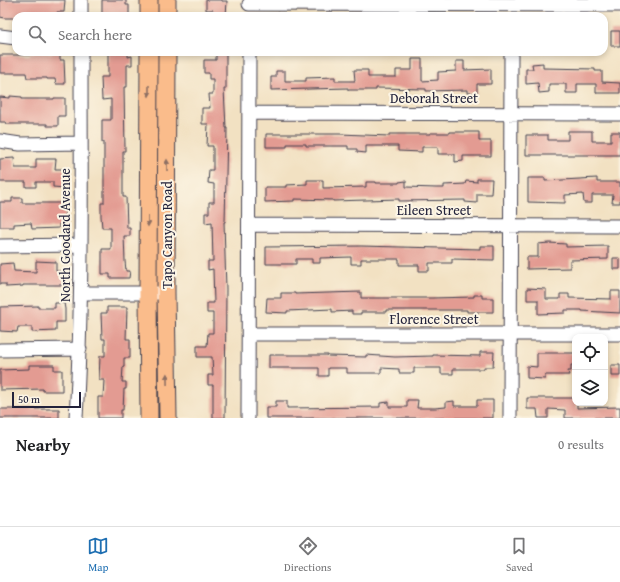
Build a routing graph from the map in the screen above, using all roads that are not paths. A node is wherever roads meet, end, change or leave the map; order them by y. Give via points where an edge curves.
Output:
1 (81, 0) edge
2 (149, 0) edge
3 (167, 0) edge
4 (620, 5) edge
5 (249, 7) edge
6 (511, 7) edge
7 (81, 12) edge
8 (149, 12) edge
9 (167, 12) edge
10 (0, 36) edge
11 (12, 38) edge
12 (81, 56) edge
13 (149, 56) edge
14 (167, 56) edge
15 (249, 56) edge
16 (511, 56) edge
17 (249, 114) junction
18 (511, 114) junction
19 (620, 114) edge
20 (0, 141) edge
21 (81, 143) junction
22 (249, 225) junction
23 (511, 226) junction
24 (620, 226) edge
25 (0, 246) edge
26 (81, 246) junction
27 (81, 293) junction
28 (148, 293) junction
29 (166, 293) junction
30 (248, 334) junction
31 (620, 334) edge
32 (510, 335) junction
33 (80, 349) junction
34 (0, 350) edge
35 (76, 418) edge
36 (149, 418) edge
37 (168, 418) edge
38 (248, 418) edge
39 (510, 418) edge

1 - 7 street
2 - 8 main road
3 - 9 main road
4 - 6 street
5 - 6 street
10 - 11 street
12 - 21 street, North Goodard Avenue
13 -> 28 main road, Tapo Canyon Road
29 -> 14 main road, Tapo Canyon Road
15 - 17 street
16 - 18 street
17 - 18 street, Deborah Street
17 - 22 street
18 - 19 street, Deborah Street
18 - 23 street
20 - 21 street via 20,144
21 - 26 street, North Goodard Avenue
22 - 23 street, Eileen Street
22 - 30 street
23 - 24 street, Eileen Street
23 - 32 street
25 - 26 street
26 - 27 street, North Goodard Avenue
27 - 28 street
27 - 33 street, North Goodard Avenue
28 - 29 street
28 - 36 main road, Tapo Canyon Road
37 -> 29 main road, Tapo Canyon Road
30 - 32 street, Florence Street
30 - 38 street
31 - 32 street, Florence Street
32 - 39 street
33 - 34 street
33 - 35 street, North Goodard Avenue

